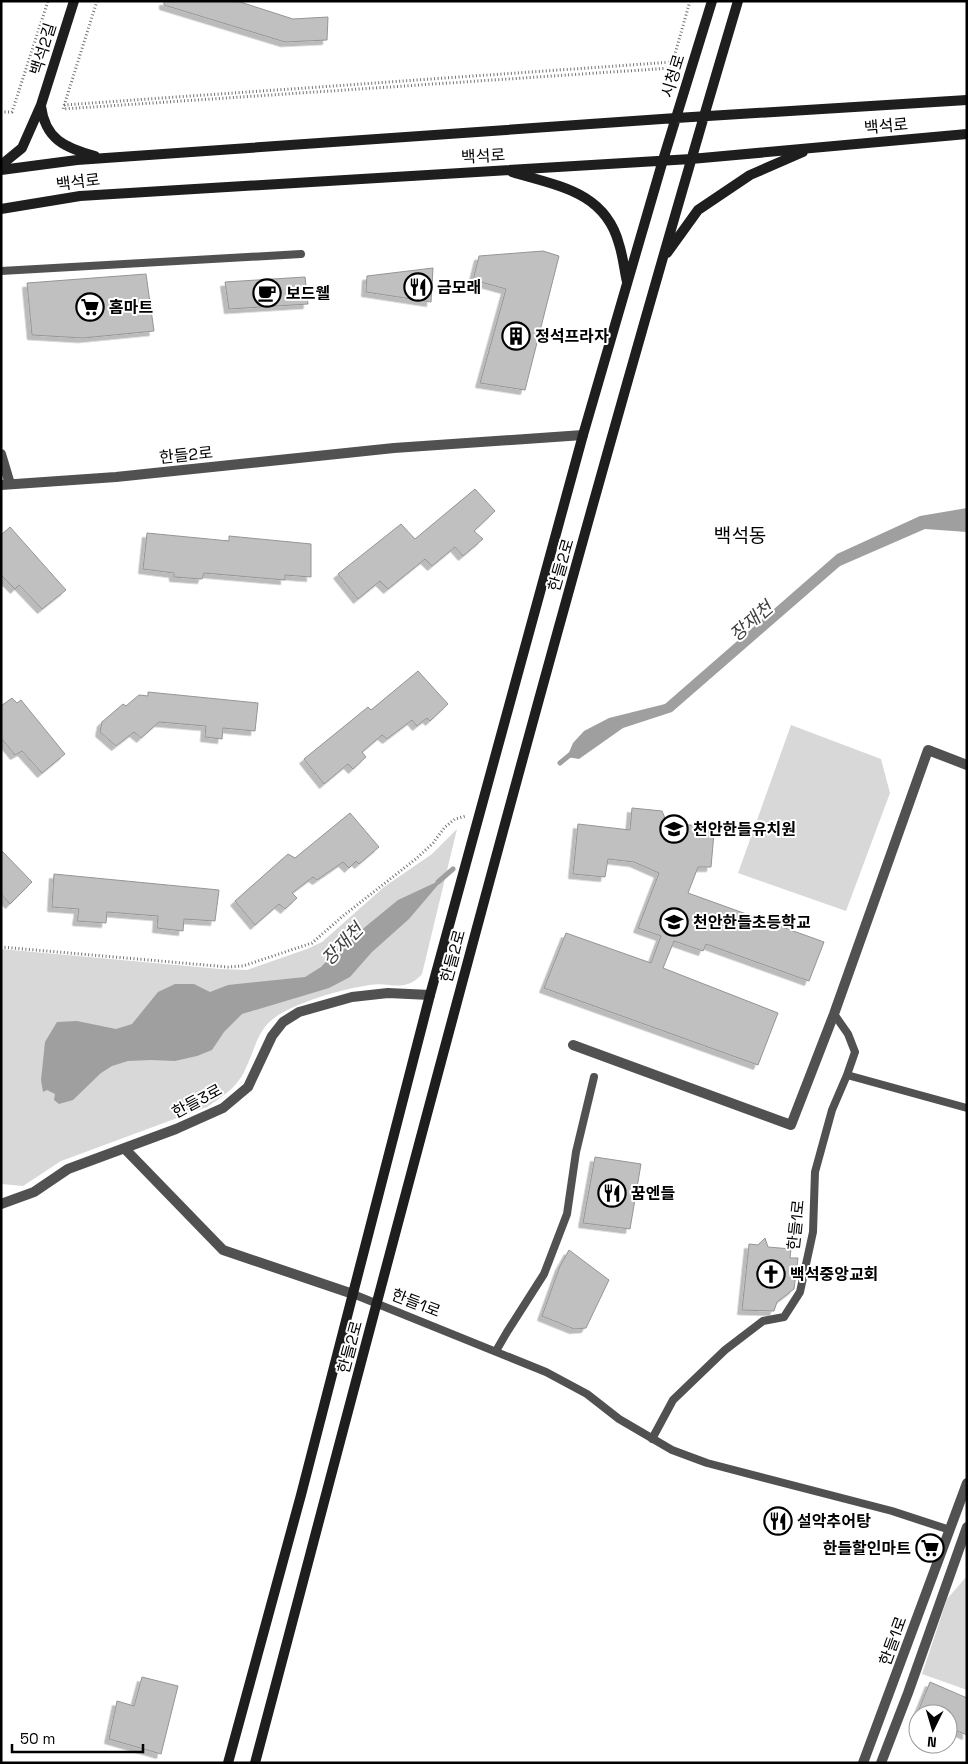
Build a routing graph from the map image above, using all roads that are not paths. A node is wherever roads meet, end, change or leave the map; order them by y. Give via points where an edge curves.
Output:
1 (74, 1) edge
2 (712, 1) edge
3 (738, 1) edge
4 (967, 100) edge
5 (41, 105) junction
6 (703, 117) junction
7 (676, 118) junction
8 (967, 134) edge
9 (812, 148) junction
10 (106, 158) junction
11 (691, 159) junction
12 (663, 160) junction
13 (1, 165) edge
14 (1, 170) edge
15 (504, 170) junction
16 (1, 209) edge
17 (301, 254) dead end
18 (662, 260) junction
19 (1, 271) edge
20 (627, 284) junction
21 (583, 435) junction
22 (1, 454) edge
23 (5, 484) edge
24 (967, 765) edge
25 (430, 995) junction
26 (834, 1014) junction
27 (573, 1045) dead end
28 (847, 1075) junction
29 (594, 1077) dead end
30 (967, 1108) edge
31 (124, 1149) junction
32 (3, 1202) edge
33 (353, 1294) junction
34 (377, 1304) junction
35 (496, 1351) junction
36 (652, 1439) junction
37 (967, 1483) edge
38 (950, 1530) junction
39 (966, 1534) edge
40 (228, 1763) edge
41 (255, 1763) edge
42 (863, 1763) edge
43 (882, 1763) edge

1 - 5 street, 백석2길
2 - 7 street, 시청로
3 - 6 street
4 - 6 street, 백석로
5 - 10 street via 43,119 57,140 75,151
5 - 13 street, 백석2길 via 22,148
6 - 7 street, 백석로
6 - 11 street
7 - 10 street, 백석로
7 - 12 street, 시청로
8 - 9 street, 백석로
9 - 11 street, 백석로
9 - 18 street via 750,175 698,210
10 - 14 street, 백석로
11 - 12 street, 백석로
11 - 18 street, 한들2로
12 - 15 street, 백석로
12 - 20 street, 한들2로
15 - 16 street, 백석로 via 80,196
15 - 20 street via 578,192 605,213 619,242
17 - 19 lane
18 - 34 street, 한들2로 via 506,816
20 - 21 street, 한들2로
21 - 23 street, 한들2로 via 394,448 116,477
21 - 25 street, 한들2로
22 - 23 street
24 - 26 street via 928,750
25 - 31 street, 한들3로 via 352,997 299,1012 283,1022 272,1036 248,1087 223,1108
25 - 33 street, 한들2로
26 - 27 street via 791,1126
26 - 28 lane, 한들1로 via 848,1034 855,1052
28 - 30 lane
28 - 36 lane, 한들1로 via 832,1110 815,1172 813,1232 800,1292 784,1317 763,1321 726,1350 673,1400
29 - 35 lane via 576,1152 567,1214 544,1274
31 - 32 street, 한들3로 via 68,1169 34,1192
31 - 33 street via 224,1250
33 - 34 lane, 한들1로
33 - 40 street, 한들2로
34 - 35 lane, 한들1로
34 - 41 street, 한들2로
35 - 36 lane, 한들1로 via 587,1394
36 - 38 lane, 한들1로 via 707,1463 892,1511
37 - 38 street, 한들1로
38 - 39 street
38 - 42 street, 한들1로
39 - 43 street, 한들1로

